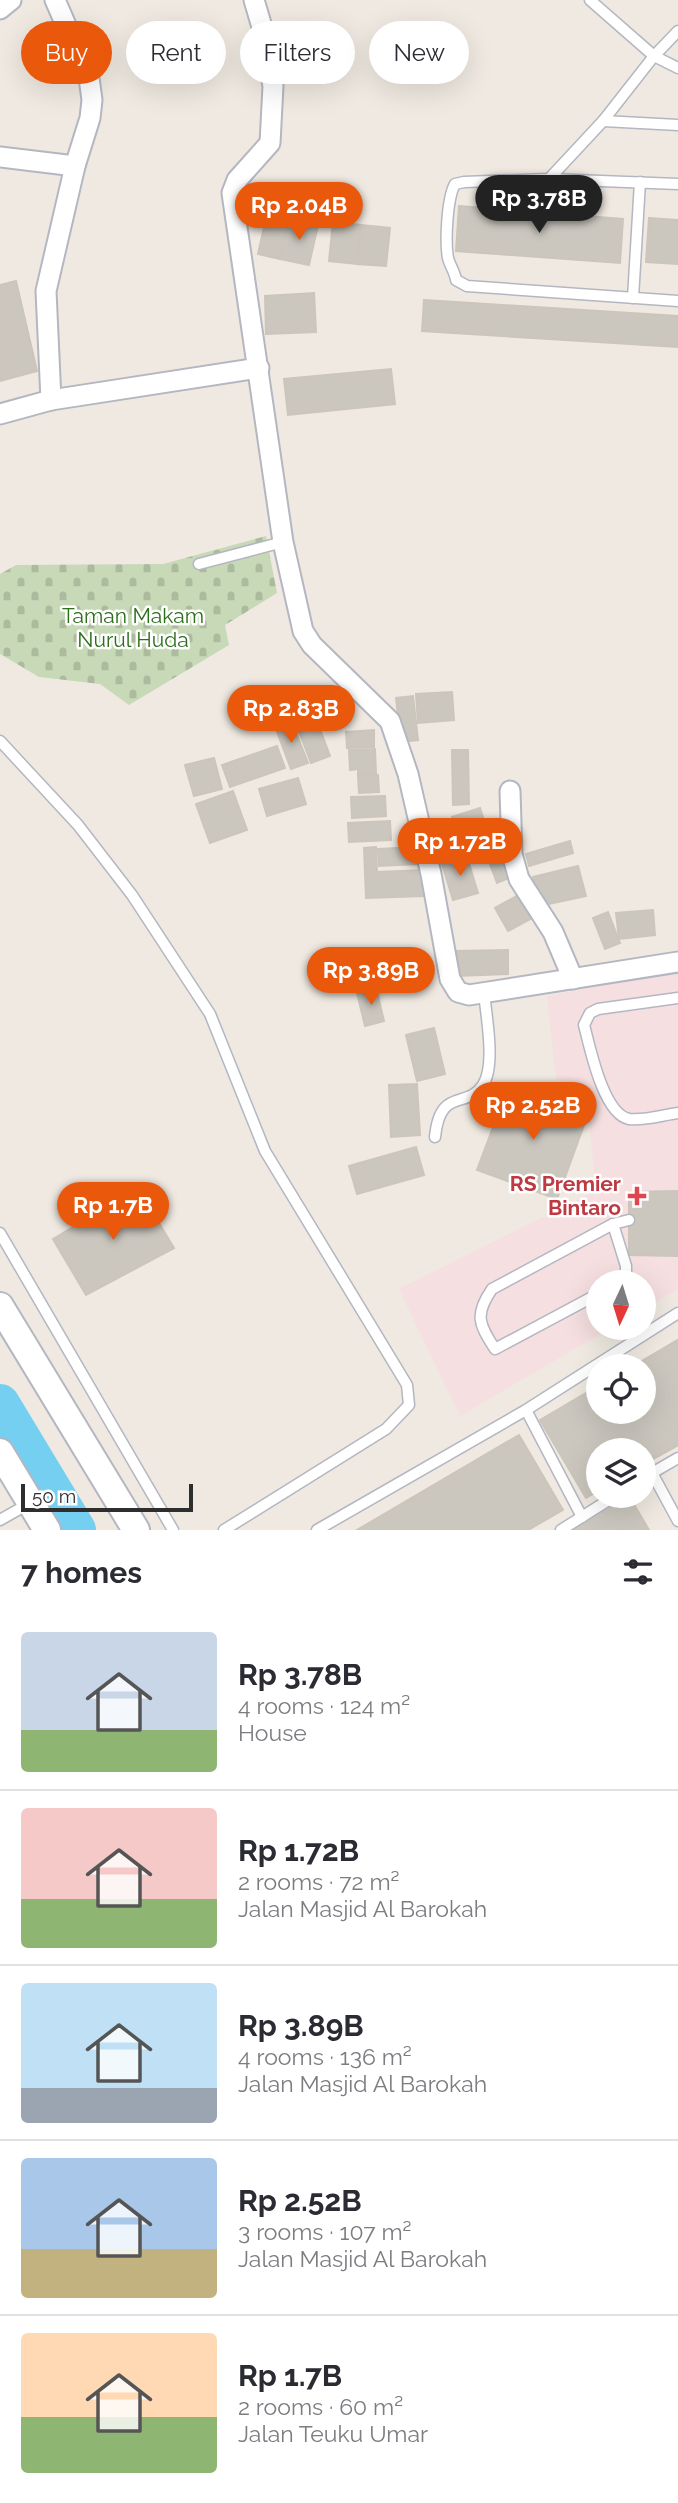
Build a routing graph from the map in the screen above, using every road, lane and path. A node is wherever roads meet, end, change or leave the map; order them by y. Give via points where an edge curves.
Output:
1 (12, 0) edge
2 (55, 0) edge
3 (254, 0) edge
4 (590, 0) edge
5 (0, 9) edge
6 (678, 31) edge
7 (654, 56) junction
8 (678, 68) edge
9 (603, 121) junction
10 (678, 125) edge
11 (0, 157) edge
12 (75, 166) junction
13 (549, 179) junction
14 (640, 181) junction
15 (678, 184) edge
16 (633, 298) junction
17 (678, 301) edge
18 (259, 368) junction
19 (51, 400) junction
20 (0, 414) edge
21 (283, 542) junction
22 (199, 564) dead end
23 (0, 741) edge
24 (509, 791) dead end
25 (678, 962) edge
26 (573, 979) junction
27 (477, 994) junction
28 (678, 998) edge
29 (678, 1113) edge
30 (435, 1137) dead end
31 (629, 1220) dead end
32 (612, 1224) junction
33 (0, 1233) edge
34 (625, 1270) edge
35 (586, 1300) edge
36 (0, 1306) edge
37 (678, 1313) edge
38 (526, 1410) junction
39 (0, 1452) edge
40 (678, 1458) edge
41 (656, 1471) edge
42 (656, 1488) edge
43 (30, 1502) junction
44 (596, 1508) edge
45 (582, 1517) junction
46 (0, 1520) edge
47 (678, 1521) edge
48 (47, 1530) edge
49 (136, 1530) edge
50 (173, 1530) edge
51 (224, 1530) edge
52 (317, 1530) edge
53 (561, 1530) edge

1 - 5 street
2 - 12 street via 89,78 92,100
3 - 18 street via 273,86 270,143 237,180 232,193
4 - 7 lane
6 - 7 lane
7 - 8 lane
7 - 9 lane
9 - 10 lane
9 - 13 lane
11 - 12 street
12 - 19 street via 46,291
13 - 14 lane
13 - 16 lane via 455,184 450,193 448,251 456,280 467,286
14 - 15 lane
14 - 16 lane
16 - 17 lane
18 - 19 street
18 - 21 street
19 - 20 street
21 - 22 lane
21 - 27 street via 307,638 390,721 408,775 450,979 458,992
23 - 51 lane via 78,825 132,895 210,1014 265,1151 407,1385 409,1405 386,1430
24 - 26 street via 512,855 519,879 553,932
25 - 26 street
26 - 27 street
27 - 30 lane via 489,1067 483,1086 447,1104 437,1121
28 - 29 lane via 598,1009 584,1025 613,1109 631,1119
31 - 32 lane
32 - 34 lane
32 - 35 lane via 492,1289 479,1319 495,1349
33 - 50 lane
36 - 49 main road
37 - 38 lane
38 - 45 lane
38 - 52 lane
39 - 43 main road
40 - 41 lane
42 - 47 lane
43 - 46 lane
43 - 48 main road
44 - 45 lane
45 - 53 lane

